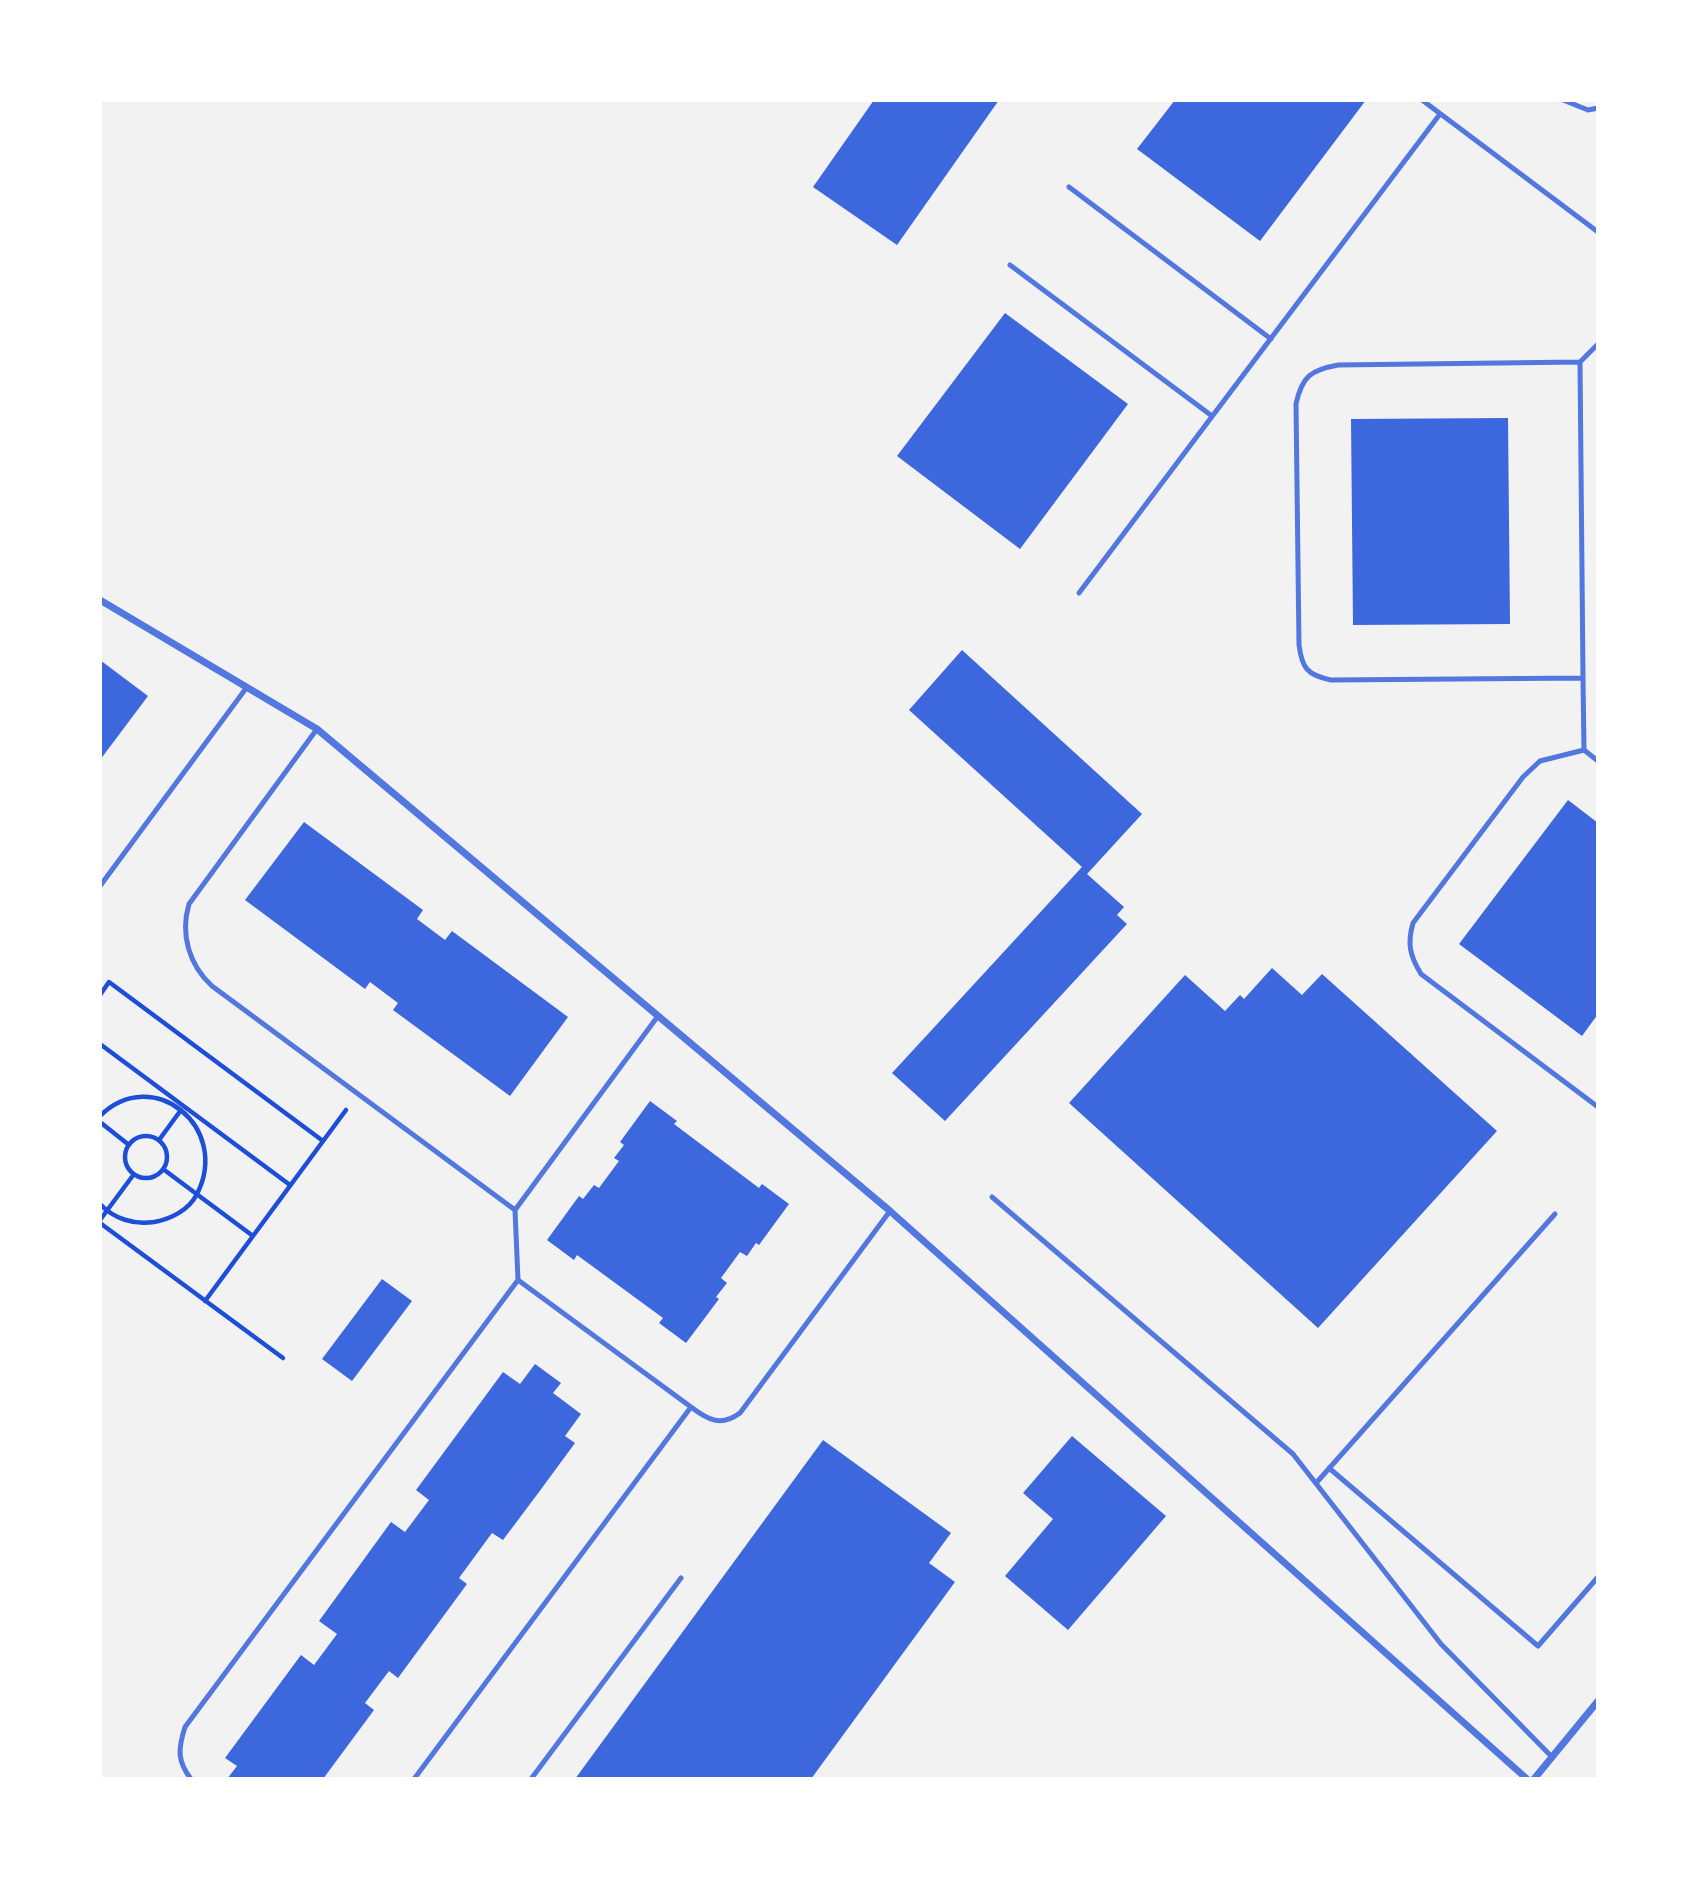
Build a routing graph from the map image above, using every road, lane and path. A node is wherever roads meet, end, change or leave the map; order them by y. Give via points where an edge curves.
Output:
1 (1422, 100) edge
2 (1563, 100) edge
3 (1598, 108) edge
4 (1440, 114) junction
5 (1069, 187) dead end
6 (1598, 232) edge
7 (1010, 265) dead end
8 (1270, 339) junction
9 (1598, 344) edge
10 (1580, 362) junction
11 (1212, 416) junction
12 (1079, 593) dead end
13 (100, 600) edge
14 (1583, 678) junction
15 (247, 687) junction
16 (317, 729) junction
17 (1584, 750) junction
18 (1598, 761) edge
19 (100, 886) edge
20 (100, 995) edge
21 (658, 1016) junction
22 (100, 1044) edge
23 (359, 1094) junction
24 (1598, 1107) edge
25 (183, 1108) junction
26 (100, 1116) edge
27 (100, 1122) edge
28 (159, 1140) junction
29 (323, 1141) junction
30 (130, 1145) junction
31 (163, 1170) junction
32 (134, 1174) junction
33 (291, 1185) junction
34 (197, 1194) junction
35 (992, 1197) dead end
36 (100, 1205) edge
37 (515, 1210) junction
38 (107, 1212) junction
39 (890, 1212) junction
40 (1555, 1214) dead end
41 (100, 1221) edge
42 (253, 1236) junction
43 (518, 1280) junction
44 (205, 1301) junction
45 (283, 1358) dead end
46 (691, 1407) junction
47 (1329, 1468) junction
48 (1317, 1482) junction
49 (1598, 1577) edge
50 (681, 1578) dead end
51 (1598, 1700) edge
52 (1552, 1757) junction
53 (191, 1779) edge
54 (414, 1779) edge
55 (531, 1779) edge
56 (1527, 1779) edge
57 (1534, 1779) edge

1 - 4 lane
2 - 3 lane via 1588,110
4 - 6 lane
4 - 8 lane
5 - 8 lane
7 - 11 lane
8 - 11 lane
9 - 10 lane
10 - 14 lane
10 - 14 lane via 1338,365 1313,370 1301,383 1296,404 1298,645 1301,664 1311,676 1331,680
11 - 12 lane
13 - 15 street
14 - 17 lane
15 - 16 street
15 - 19 lane
16 - 21 street
16 - 23 lane via 197,891 186,915 186,930 192,962 201,976
17 - 18 lane
17 - 24 lane via 1540,761 1523,777 1413,923 1409,939 1410,957 1422,974
20 - 29 path via 109,982
21 - 37 lane
21 - 39 street
22 - 25 path
23 - 29 path
23 - 37 lane
25 - 26 path via 145,1098 125,1100
25 - 28 path
25 - 33 path
25 - 34 path via 205,1142 207,1161
27 - 30 path
28 - 30 path via 149,1136
28 - 31 path via 166,1149
29 - 33 path
30 - 32 path via 125,1155
31 - 32 path via 155,1177
31 - 34 path
32 - 38 path
33 - 42 path
34 - 38 path via 181,1212 143,1224
34 - 42 path
35 - 48 lane via 1293,1454
36 - 38 path
37 - 43 lane
38 - 41 path
39 - 46 lane via 740,1413 717,1422
39 - 56 street
40 - 47 lane
41 - 44 path
42 - 44 path
43 - 46 lane
43 - 53 lane via 185,1727 178,1746 180,1765
44 - 45 path
46 - 54 lane
47 - 48 lane
47 - 49 lane via 1538,1646
48 - 52 lane via 1441,1644
50 - 55 lane
51 - 52 street
52 - 57 street

